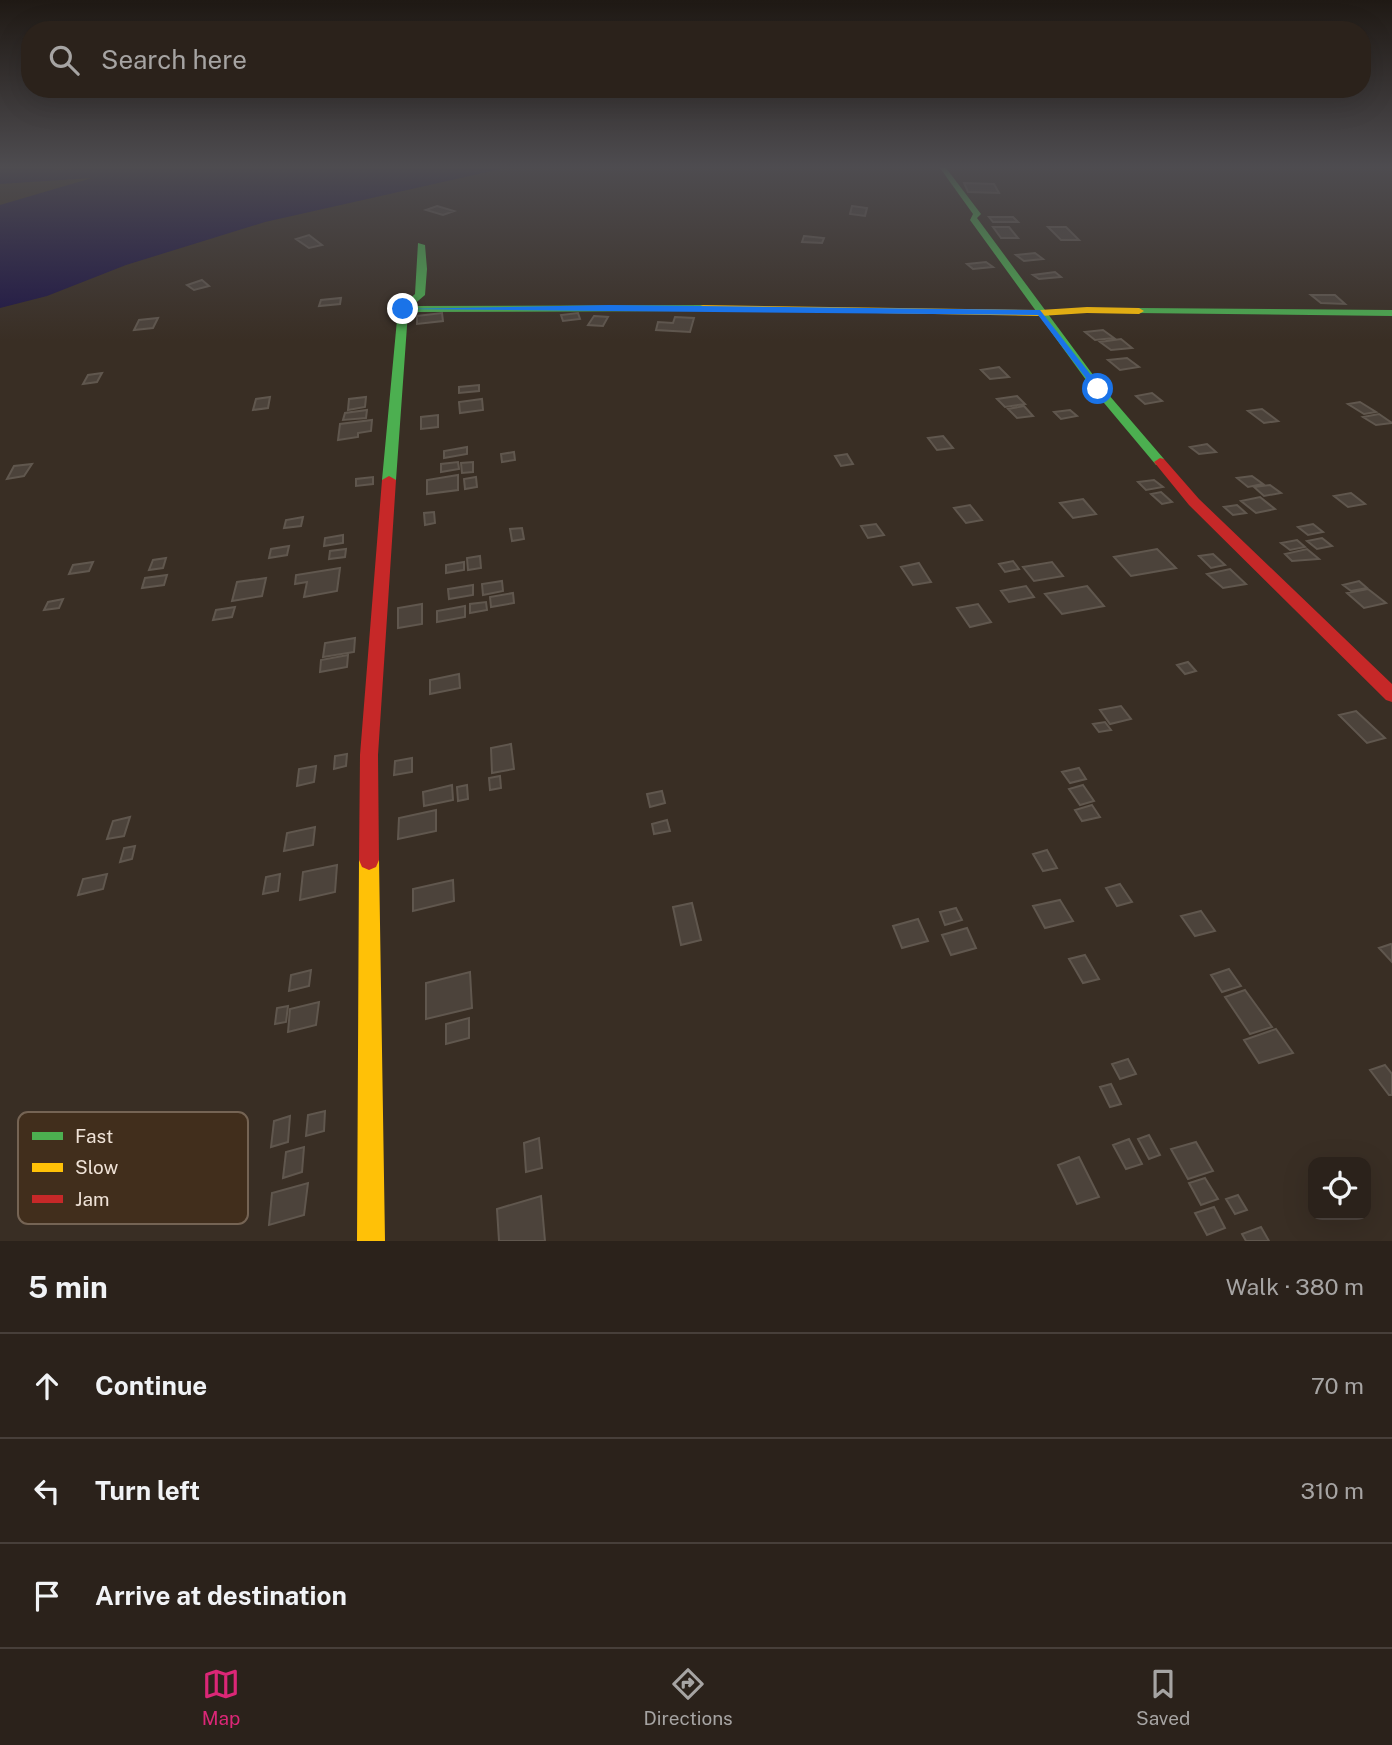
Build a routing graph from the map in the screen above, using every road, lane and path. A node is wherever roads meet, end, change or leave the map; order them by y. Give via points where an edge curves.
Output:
1 (978, 226) edge
2 (421, 246) dead end
3 (403, 309) junction
4 (1040, 313) junction
5 (1392, 313) edge
6 (1392, 695) edge
7 (371, 1241) edge

1 - 4 street
2 - 3 street via 421,295
3 - 4 street
3 - 7 street via 369,755
4 - 5 street
4 - 6 street via 1194,502

